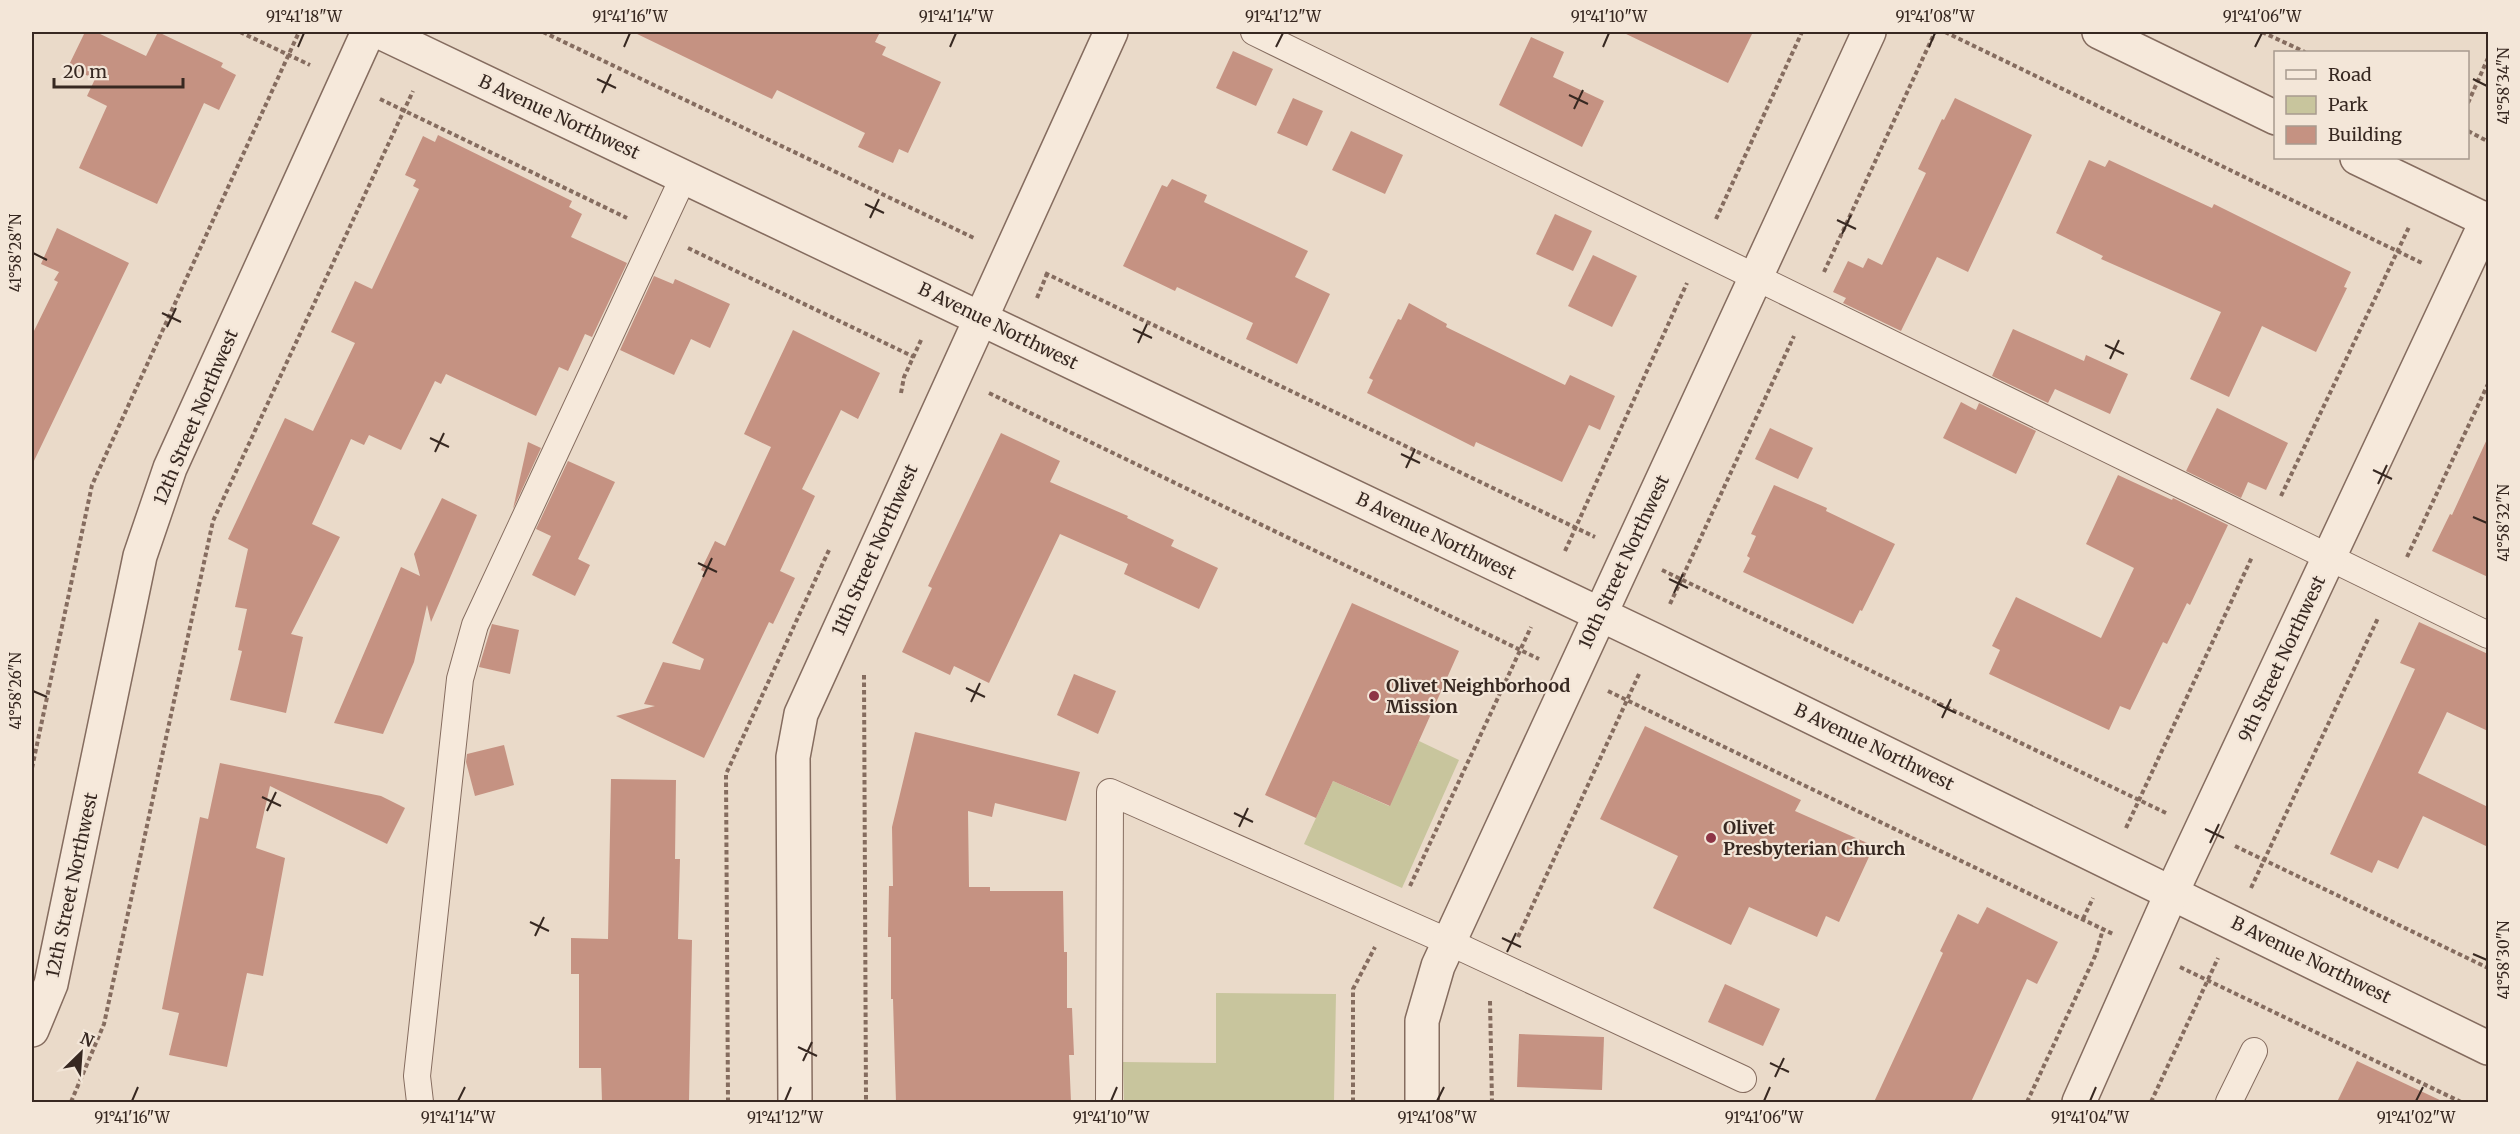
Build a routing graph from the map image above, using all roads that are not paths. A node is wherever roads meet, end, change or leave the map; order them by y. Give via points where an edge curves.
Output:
1 (368, 32) edge
2 (380, 32) edge
3 (1111, 32) edge
4 (1254, 32) edge
5 (1869, 32) edge
6 (2099, 32) edge
7 (2274, 117) edge
8 (2359, 159) edge
9 (684, 176) junction
10 (2488, 220) edge
11 (1755, 278) junction
12 (980, 317) junction
13 (2331, 557) junction
14 (1600, 614) junction
15 (2488, 635) edge
16 (2172, 892) junction
17 (1449, 942) junction
18 (32, 1030) edge
19 (2488, 1048) edge
20 (2254, 1051) dead end
21 (1743, 1079) dead end
22 (420, 1102) edge
23 (795, 1102) edge
24 (1109, 1102) edge
25 (1422, 1102) edge
26 (2079, 1102) edge
27 (2229, 1102) edge

1 - 18 street, 12th Street Northwest via 170,468 140,556 51,984
2 - 9 street, B Avenue Northwest
3 - 12 street, 11th Street Northwest
4 - 11 lane
5 - 11 street, 10th Street Northwest
6 - 7 street
8 - 10 street
9 - 12 street, B Avenue Northwest
9 - 22 lane via 475,625 460,680 417,1076
10 - 13 street, 9th Street Northwest
11 - 13 lane
11 - 14 street, 10th Street Northwest
12 - 14 street, B Avenue Northwest
12 - 23 street, 11th Street Northwest via 801,714 793,757
13 - 15 lane
13 - 16 street, 9th Street Northwest
14 - 16 street, B Avenue Northwest
14 - 17 street, 10th Street Northwest
16 - 19 street, B Avenue Northwest
16 - 26 street, 9th Street Northwest
17 - 21 lane
17 - 24 lane via 1110,792
17 - 25 street, 10th Street Northwest via 1422,1021
20 - 27 lane

